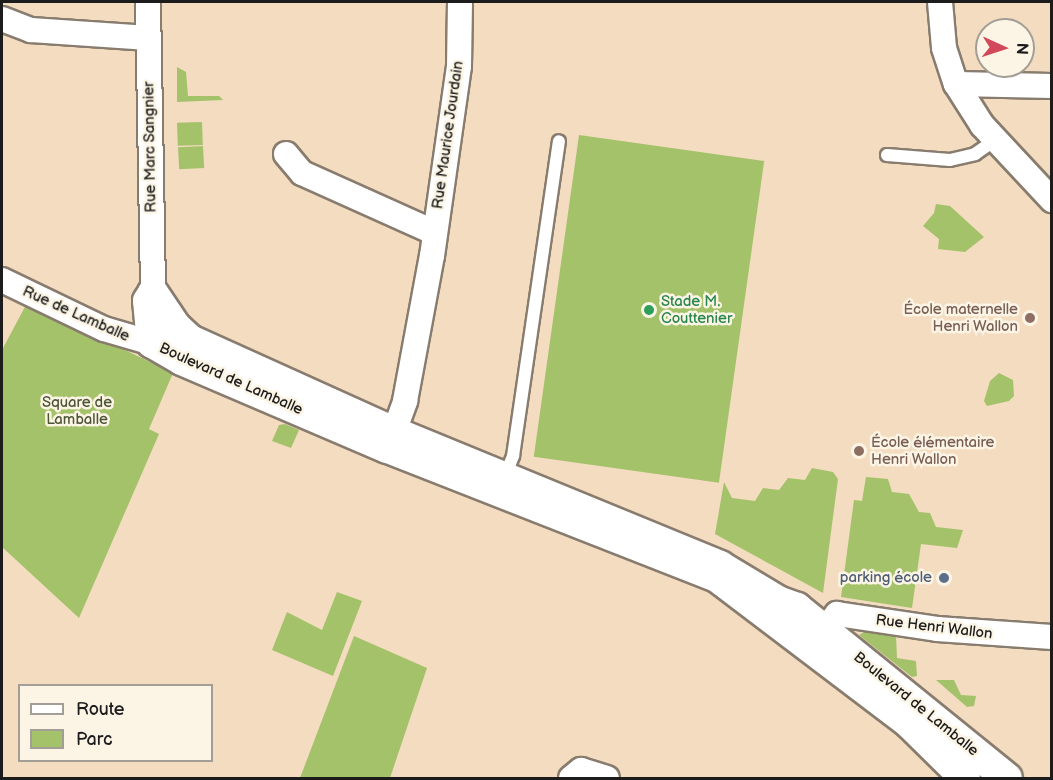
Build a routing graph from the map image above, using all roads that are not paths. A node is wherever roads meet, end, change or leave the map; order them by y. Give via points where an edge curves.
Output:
1 (148, 2) edge
2 (460, 2) edge
3 (940, 2) edge
4 (2, 20) edge
5 (149, 38) junction
6 (956, 84) junction
7 (1052, 86) edge
8 (995, 140) junction
9 (559, 141) dead end
10 (286, 154) dead end
11 (887, 155) dead end
12 (1052, 200) edge
13 (433, 232) junction
14 (2, 281) edge
15 (153, 293) junction
16 (152, 343) junction
17 (390, 440) junction
18 (505, 476) junction
19 (1052, 637) edge
20 (817, 638) junction
21 (954, 775) edge
22 (571, 778) edge
23 (607, 778) edge
24 (1007, 778) edge

1 - 5 street, Rue Marc Sangnier
2 - 13 street, Rue Maurice Jourdain via 459,66
3 - 6 street via 944,48
4 - 5 street via 31,30
5 - 15 street, Rue Marc Sangnier
6 - 7 street
6 - 8 street
8 - 11 lane via 975,153 950,160
8 - 12 street
9 - 18 lane via 513,456
10 - 13 street, Rue Maurice Jourdain via 302,173
13 - 17 street, Rue Maurice Jourdain via 405,400
14 - 16 street, Rue de Lamballe via 104,329
15 - 16 street, Boulevard de Lamballe via 148,301
15 - 17 street, Boulevard de Lamballe via 175,326 190,340
16 - 17 street, Boulevard de Lamballe
17 - 18 street, Boulevard de Lamballe
17 - 20 street, Boulevard de Lamballe via 717,577
18 - 20 street, Boulevard de Lamballe via 720,566 797,608
19 - 20 street, Rue Henri Wallon via 938,621 837,614
20 - 21 street, Boulevard de Lamballe via 908,722
20 - 24 street, Boulevard de Lamballe
22 - 23 street via 581,770

